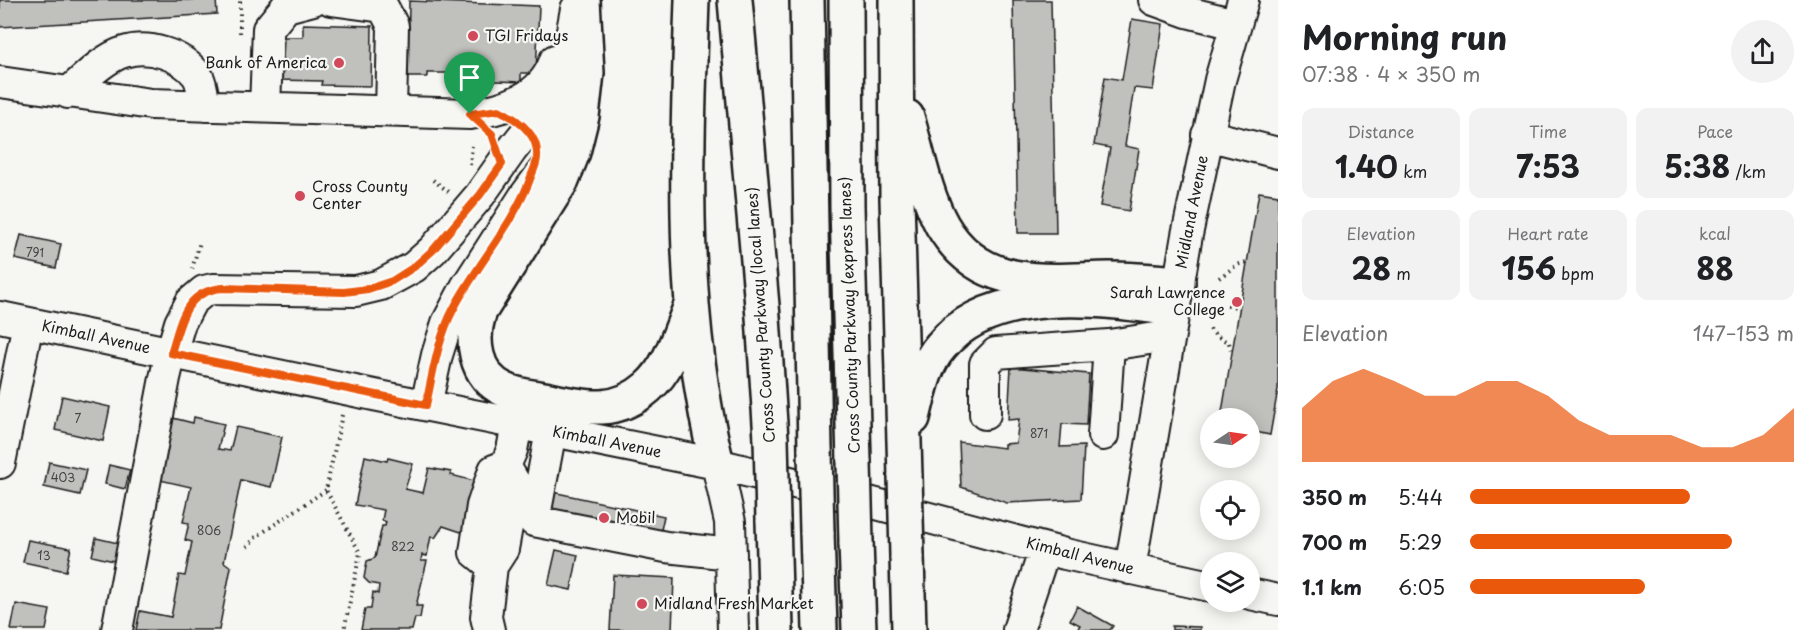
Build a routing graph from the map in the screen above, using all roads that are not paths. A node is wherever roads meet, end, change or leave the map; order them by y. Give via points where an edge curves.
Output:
1 (313, 0) edge
2 (331, 0) edge
3 (579, 0) edge
4 (692, 0) edge
5 (735, 0) edge
6 (807, 0) edge
7 (846, 0) edge
8 (896, 0) edge
9 (1154, 0) edge
10 (1239, 12) edge
11 (896, 77) junction
12 (0, 82) edge
13 (68, 93) junction
14 (205, 106) junction
15 (265, 107) junction
16 (499, 110) junction
17 (391, 111) junction
18 (470, 114) junction
19 (528, 131) junction
20 (1207, 135) junction
21 (1278, 153) edge
22 (502, 164) junction
23 (524, 197) junction
24 (692, 303) junction
25 (1173, 310) junction
26 (14, 320) edge
27 (1108, 345) junction
28 (171, 353) junction
29 (426, 405) junction
30 (985, 414) dead end
31 (517, 424) junction
32 (551, 431) junction
33 (1103, 435) dead end
34 (905, 462) junction
35 (0, 463) edge
36 (717, 464) junction
37 (1045, 549) junction
38 (731, 554) junction
39 (1130, 569) junction
40 (1200, 584) edge
41 (1260, 596) edge
42 (1278, 600) edge
43 (117, 630) edge
44 (489, 630) edge
45 (733, 630) edge
46 (776, 630) edge
47 (820, 630) edge
48 (859, 630) edge
49 (909, 630) edge
50 (1018, 630) edge

1 - 15 street via 286,7 268,29
2 - 17 street via 383,7 393,26
3 - 16 street via 549,74 536,89
3 - 19 street via 561,80
3 - 23 street via 576,72 570,100 547,166
3 - 24 highway via 587,73 573,152 556,190 480,311 474,333 478,359 483,370 504,389 593,408 615,406 638,395 663,370
4 - 24 highway via 687,208
5 - 46 highway, Cross County Parkway (local lanes), bridge via 771,439
6 - 47 highway, bridge
7 - 48 highway, Cross County Parkway (express lanes), bridge via 847,207
8 - 11 highway
9 - 10 street via 1187,12
10 - 20 street, Midland Avenue
11 - 25 highway via 935,210 953,240 978,263 1006,276 1036,281 1126,279
11 - 34 highway
12 - 13 street
13 - 14 street via 151,104
13 - 14 street via 98,67 124,52 150,50 178,58 198,76
14 - 15 street
15 - 17 street
16 - 18 street
16 - 19 street
17 - 18 street
18 - 22 street via 492,134
19 - 22 street
19 - 23 street via 537,156
20 - 21 street
20 - 25 street, Midland Avenue
22 - 28 street via 433,250 404,275 356,291 204,291 186,309
23 - 29 street via 453,310 437,355
24 - 36 highway via 707,424
25 - 27 street
25 - 34 highway via 1098,301 1039,302 1001,309 959,328 934,356 923,382
25 - 39 street, Midland Avenue
26 - 28 street, Kimball Avenue
26 - 35 street
27 - 30 street via 996,352 985,364
27 - 33 street
28 - 29 street, Kimball Avenue
28 - 43 street
29 - 31 street, Kimball Avenue
31 - 32 street, Kimball Avenue
31 - 44 street via 505,466 515,483 503,549 492,566 486,617
32 - 36 street, Kimball Avenue
32 - 38 street via 534,521 666,547
34 - 49 highway, bridge
36 - 37 street, Kimball Avenue
36 - 38 street via 729,513
37 - 39 street, Kimball Avenue
37 - 50 street
38 - 45 street
39 - 40 street, Kimball Avenue
41 - 42 street

